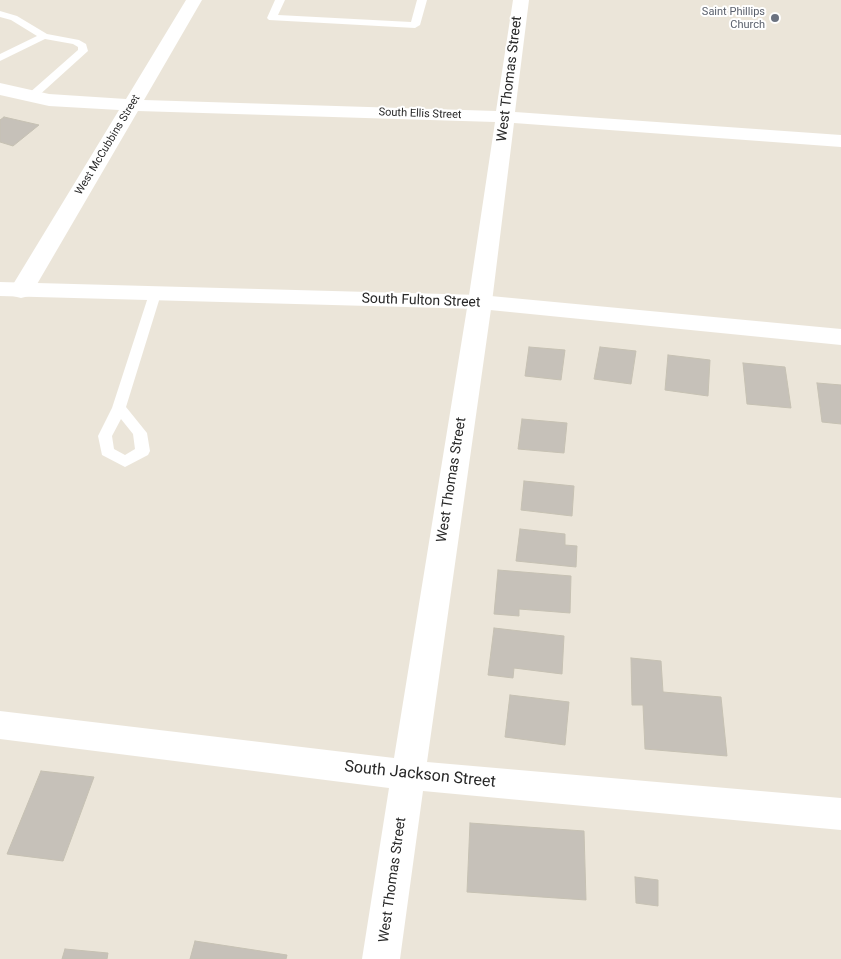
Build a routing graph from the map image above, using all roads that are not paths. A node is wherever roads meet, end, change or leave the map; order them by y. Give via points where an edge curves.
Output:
1 (194, 0) edge
2 (280, 0) edge
3 (422, 0) edge
4 (521, 0) edge
5 (0, 14) edge
6 (44, 36) junction
7 (0, 58) edge
8 (0, 89) edge
9 (32, 96) junction
10 (132, 105) junction
11 (506, 117) junction
12 (841, 141) edge
13 (11, 290) edge
14 (155, 294) junction
15 (480, 302) junction
16 (841, 338) edge
17 (119, 408) dead end
18 (0, 725) edge
19 (409, 775) junction
20 (841, 814) edge
21 (381, 959) edge

1 - 10 street, West McCubbins Street
2 - 3 lane via 272,18 415,25
4 - 11 street, West Thomas Street
5 - 6 lane via 14,18
6 - 7 lane
6 - 9 lane via 76,42 84,48
8 - 9 street, South Ellis Street
9 - 10 street, South Ellis Street
10 - 11 street, South Ellis Street
10 - 13 street, West McCubbins Street
11 - 12 street, South Ellis Street
11 - 15 street, West Thomas Street
13 - 14 street, South Fulton Street
14 - 15 street, South Fulton Street
14 - 17 lane
15 - 16 street, South Fulton Street
15 - 19 street, West Thomas Street
18 - 19 street, South Jackson Street
19 - 20 street, South Jackson Street
19 - 21 street, West Thomas Street

